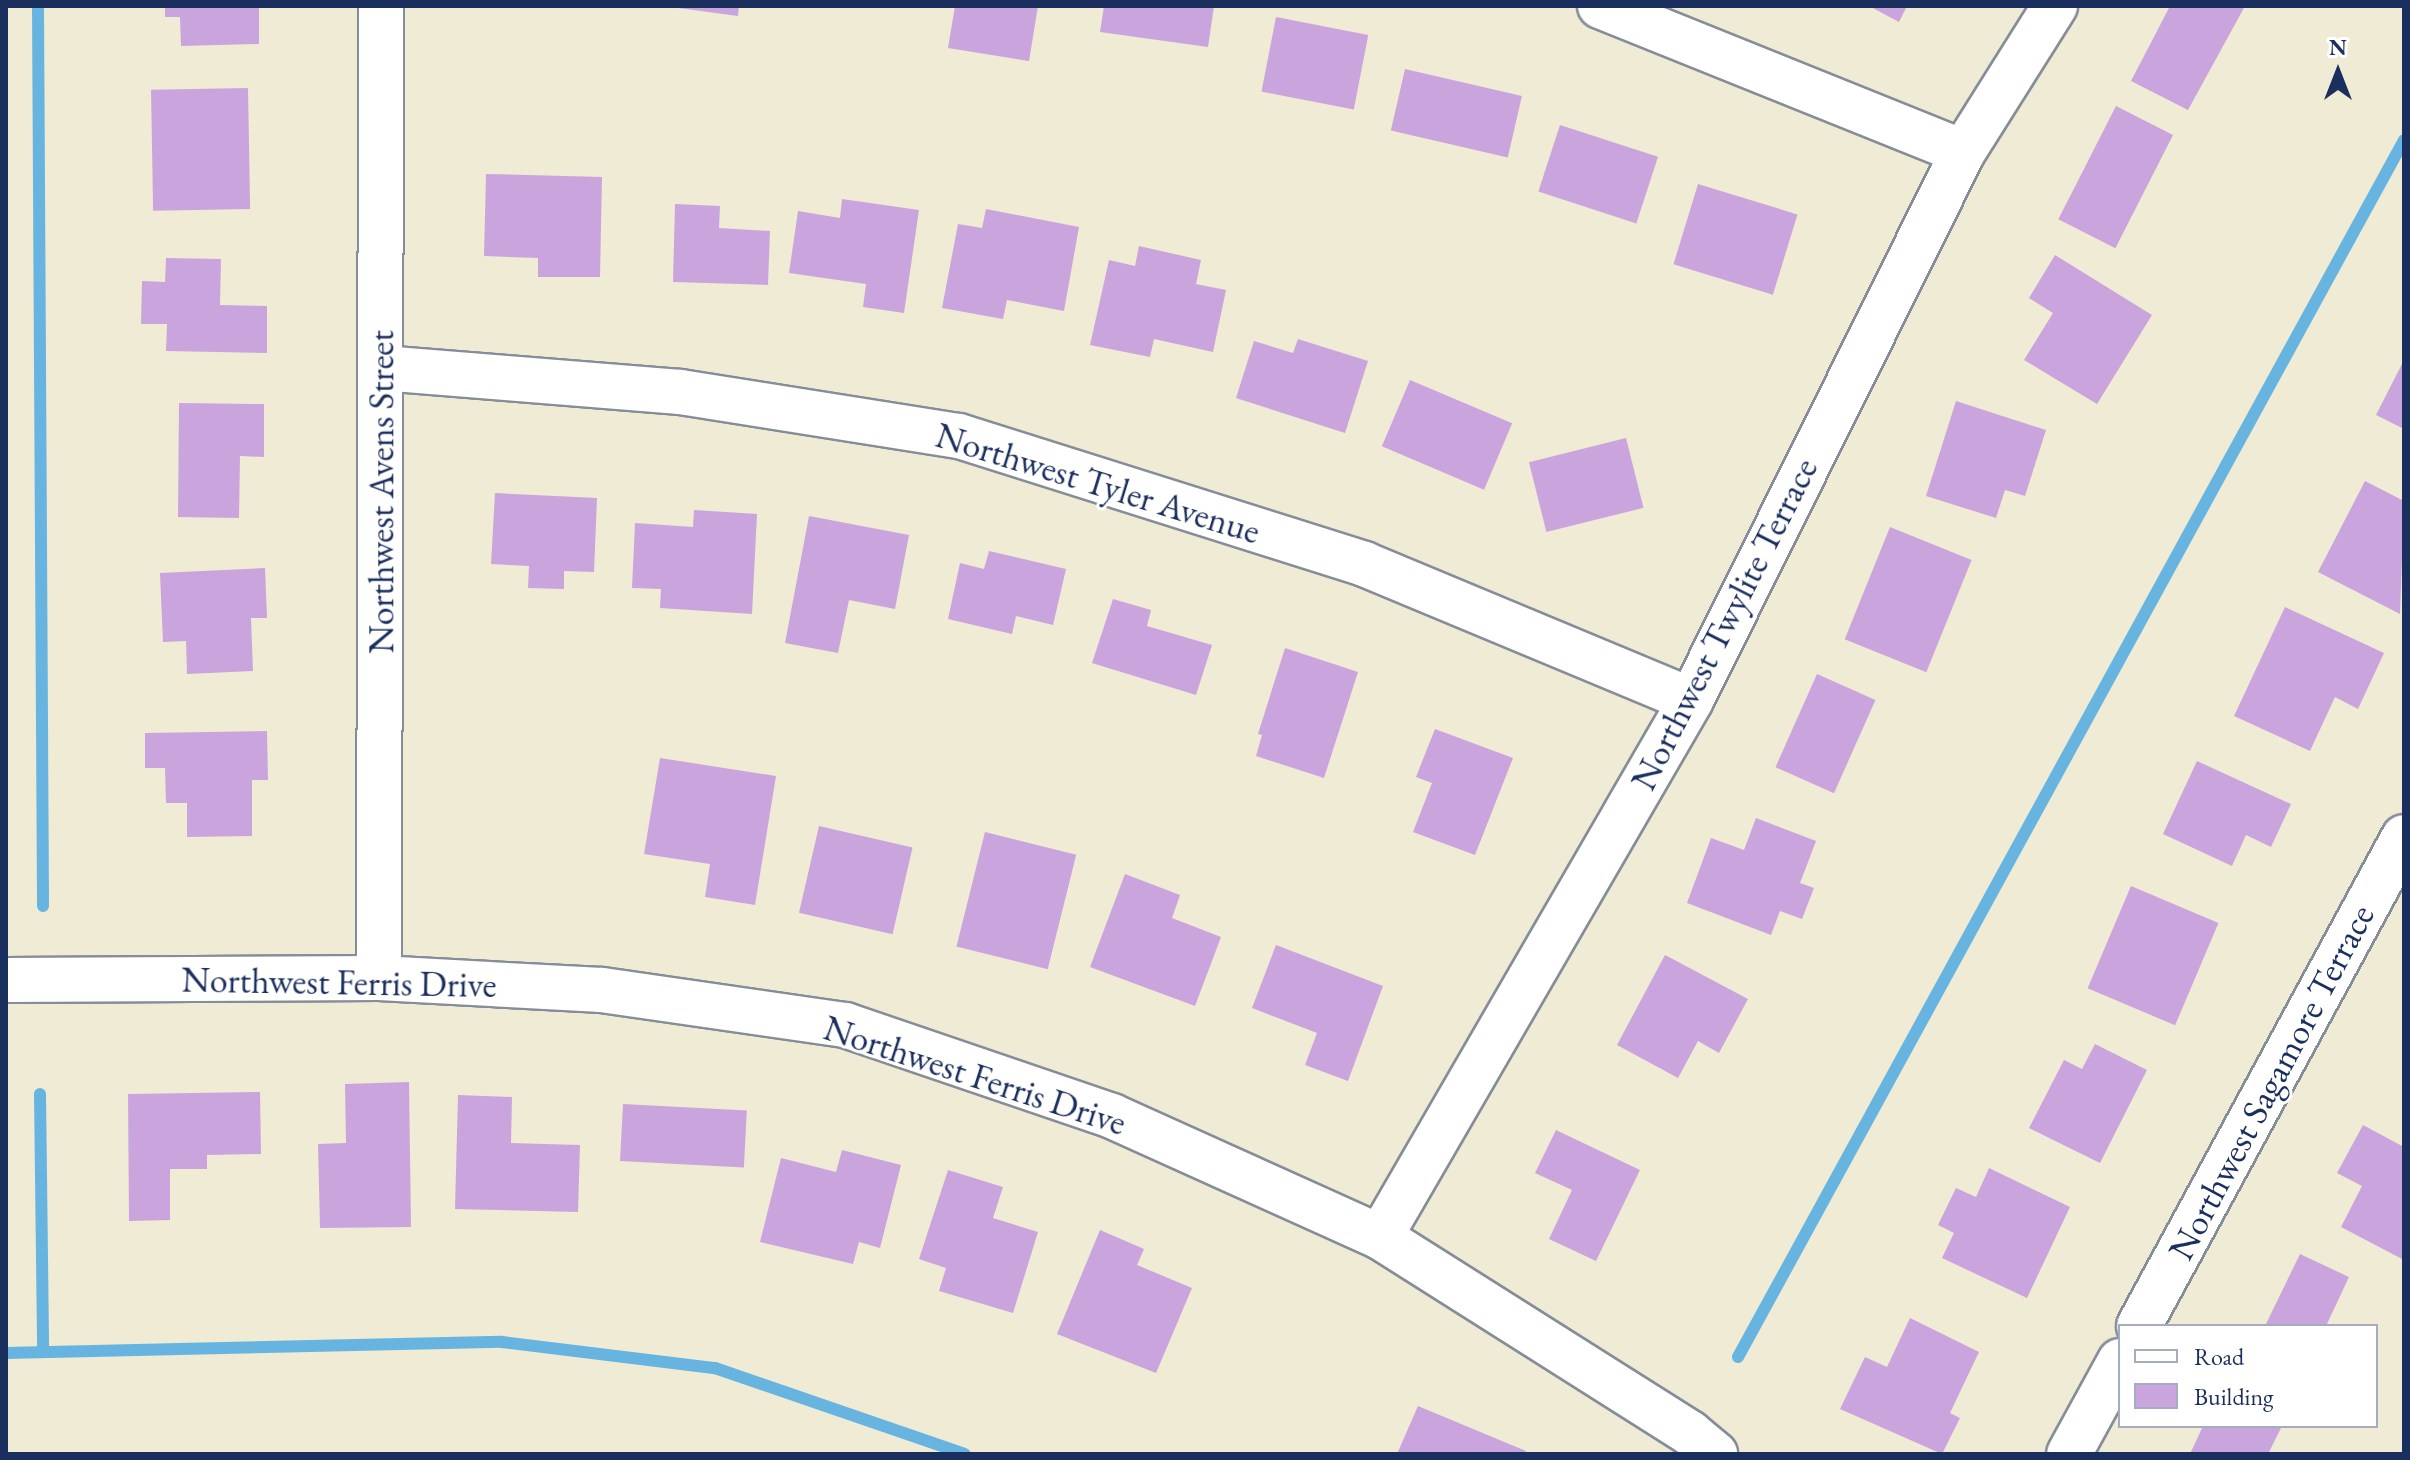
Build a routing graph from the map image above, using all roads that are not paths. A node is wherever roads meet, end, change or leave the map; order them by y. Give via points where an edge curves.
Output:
1 (381, 6) edge
2 (1600, 6) edge
3 (2055, 6) edge
4 (1963, 152) junction
5 (382, 368) junction
6 (1691, 700) junction
7 (2404, 837) edge
8 (379, 978) junction
9 (6, 980) edge
10 (1380, 1237) junction
11 (2140, 1324) edge
12 (2118, 1365) edge
13 (1715, 1454) edge
14 (2069, 1454) edge

1 - 5 street, Northwest Avens Street
2 - 4 street
3 - 4 street, Northwest Twylite Terrace
4 - 6 street, Northwest Twylite Terrace
5 - 6 street, Northwest Tyler Avenue via 680,392 959,436 1364,564
5 - 8 street, Northwest Avens Street
6 - 10 street, Northwest Twylite Terrace
7 - 11 street, Northwest Sagamore Terrace
8 - 9 street, Northwest Ferris Drive
8 - 10 street, Northwest Ferris Drive via 602,990 845,1025 1112,1116
10 - 13 street, Northwest Ferris Drive via 1690,1433
12 - 14 street

